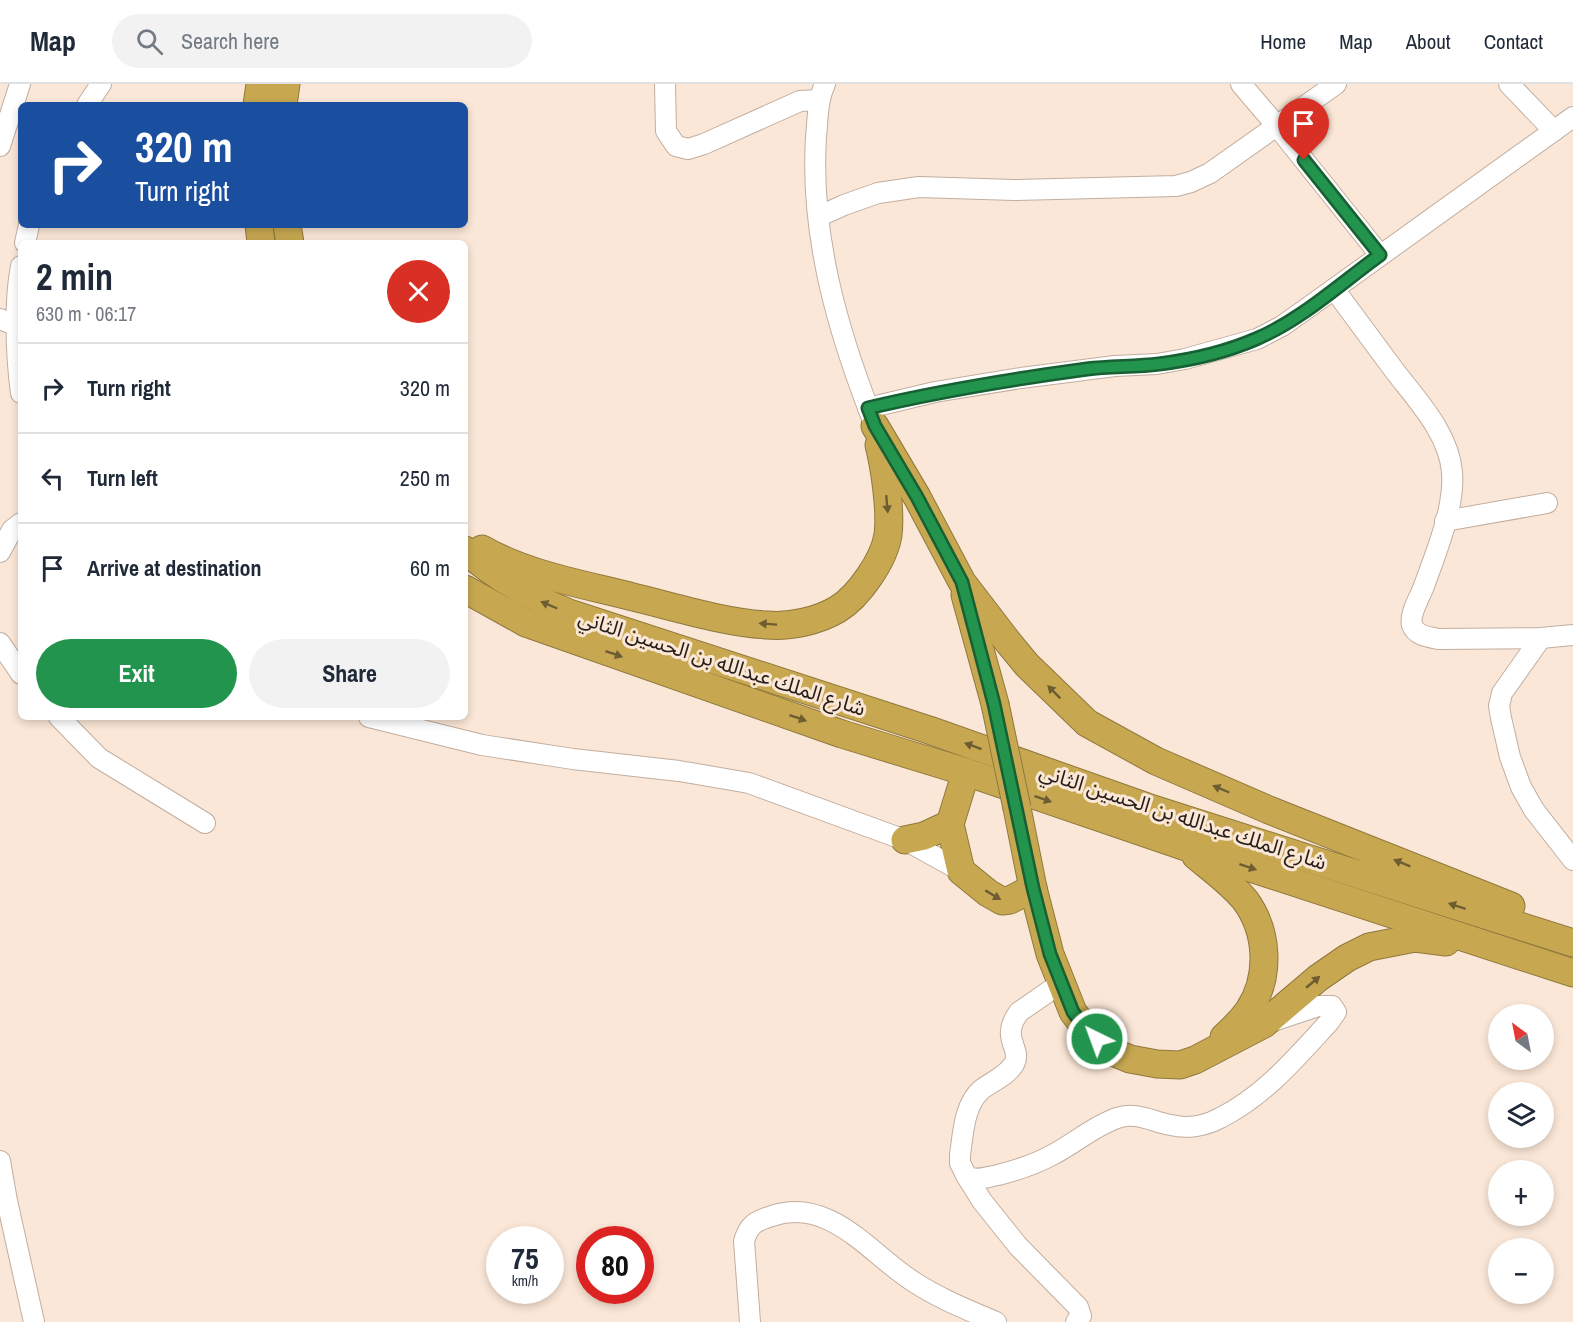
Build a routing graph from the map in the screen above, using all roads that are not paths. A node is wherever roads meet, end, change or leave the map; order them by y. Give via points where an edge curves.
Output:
1 (20, 84) edge
2 (102, 84) edge
3 (260, 84) edge
4 (286, 84) edge
5 (665, 84) edge
6 (1241, 84) edge
7 (1336, 84) edge
8 (1509, 84) edge
9 (822, 92) edge
10 (89, 102) edge
11 (257, 102) edge
12 (283, 102) edge
13 (1573, 117) edge
14 (1276, 125) junction
15 (1554, 130) junction
16 (0, 146) edge
17 (819, 216) junction
18 (1380, 255) junction
19 (18, 281) edge
20 (1334, 289) junction
21 (9, 322) edge
22 (18, 375) edge
23 (871, 417) junction
24 (1547, 503) dead end
25 (1445, 521) junction
26 (18, 525) edge
27 (468, 542) edge
28 (0, 552) edge
29 (468, 552) edge
30 (962, 582) junction
31 (468, 590) edge
32 (1573, 635) edge
33 (1541, 638) junction
34 (1008, 642) junction
35 (0, 643) edge
36 (981, 653) junction
37 (18, 670) edge
38 (62, 720) edge
39 (381, 720) edge
40 (966, 772) junction
41 (205, 823) dead end
42 (950, 824) junction
43 (905, 840) junction
44 (1186, 847) junction
45 (1573, 860) edge
46 (961, 871) junction
47 (1033, 888) junction
48 (1573, 932) edge
49 (1573, 943) edge
50 (1515, 953) junction
51 (1573, 973) edge
52 (1061, 983) junction
53 (1264, 1024) junction
54 (1195, 1060) junction
55 (0, 1161) edge
56 (967, 1177) junction
57 (33, 1322) edge
58 (750, 1322) edge
59 (996, 1322) edge
60 (1076, 1322) edge

1 - 16 street
2 - 10 street
3 - 11 highway
4 - 12 highway
5 - 9 street via 666,131 676,146 688,148
6 - 14 street
7 - 14 street
8 - 15 street
9 - 17 street via 814,168
13 - 15 street
14 - 17 street via 1210,173 1176,186 1014,190 919,187 878,193
14 - 18 street
15 - 18 street
17 - 23 street via 834,306
18 - 20 street
19 - 21 street
20 - 23 street via 1282,326 1237,346 1157,364 1115,366 935,392
20 - 25 street via 1445,446 1452,472
21 - 22 street
23 -> 27 highway via 885,475 888,535 883,552 849,602 810,620 767,625 703,614 553,577 497,558
23 - 30 highway
24 - 25 street
25 - 33 street via 1413,615 1412,624 1417,632 1439,639
26 - 28 street
49 -> 29 highway, شارع الملك عبدالله بن الحسين الثاني via 1147,807 929,730 569,613 540,601
30 - 34 highway
30 - 36 highway
31 -> 40 highway, شارع الملك عبدالله بن الحسين الثاني via 526,623 842,734
32 - 33 street
33 - 45 street via 1502,693 1503,734 1521,787
34 - 36 highway via 989,643
48 -> 34 highway via 1156,761 1087,723
35 - 37 street
36 - 47 highway, bridge
38 - 41 street via 99,758
39 - 43 street via 482,745 749,783
40 - 42 highway
40 -> 44 highway, شارع الملك عبدالله بن الحسين الثاني
42 - 43 highway
42 - 46 highway
43 - 46 street
44 -> 50 highway, شارع الملك عبدالله بن الحسين الثاني
44 - 54 highway via 1244,900 1260,926 1264,953 1262,977 1250,1009
46 -> 47 highway via 1002,901
47 - 52 highway
50 - 51 highway, شارع الملك عبدالله بن الحسين الثاني
53 -> 50 highway via 1318,978 1369,947 1415,938
52 - 54 highway via 1073,1012 1108,1050 1157,1064 1180,1065
52 - 56 street via 1019,1012 1010,1030 1016,1055 1014,1065 980,1091 971,1103 960,1155
53 - 54 highway
53 - 56 street via 1318,1006 1332,1006 1336,1012 1270,1084 1212,1122 1186,1127 1135,1116 1121,1117 1024,1169 982,1179
55 - 57 street
56 - 60 street via 1017,1246 1078,1306 1081,1316
58 - 59 street via 744,1241 747,1231 756,1221 777,1214 804,1212 855,1235 926,1290

